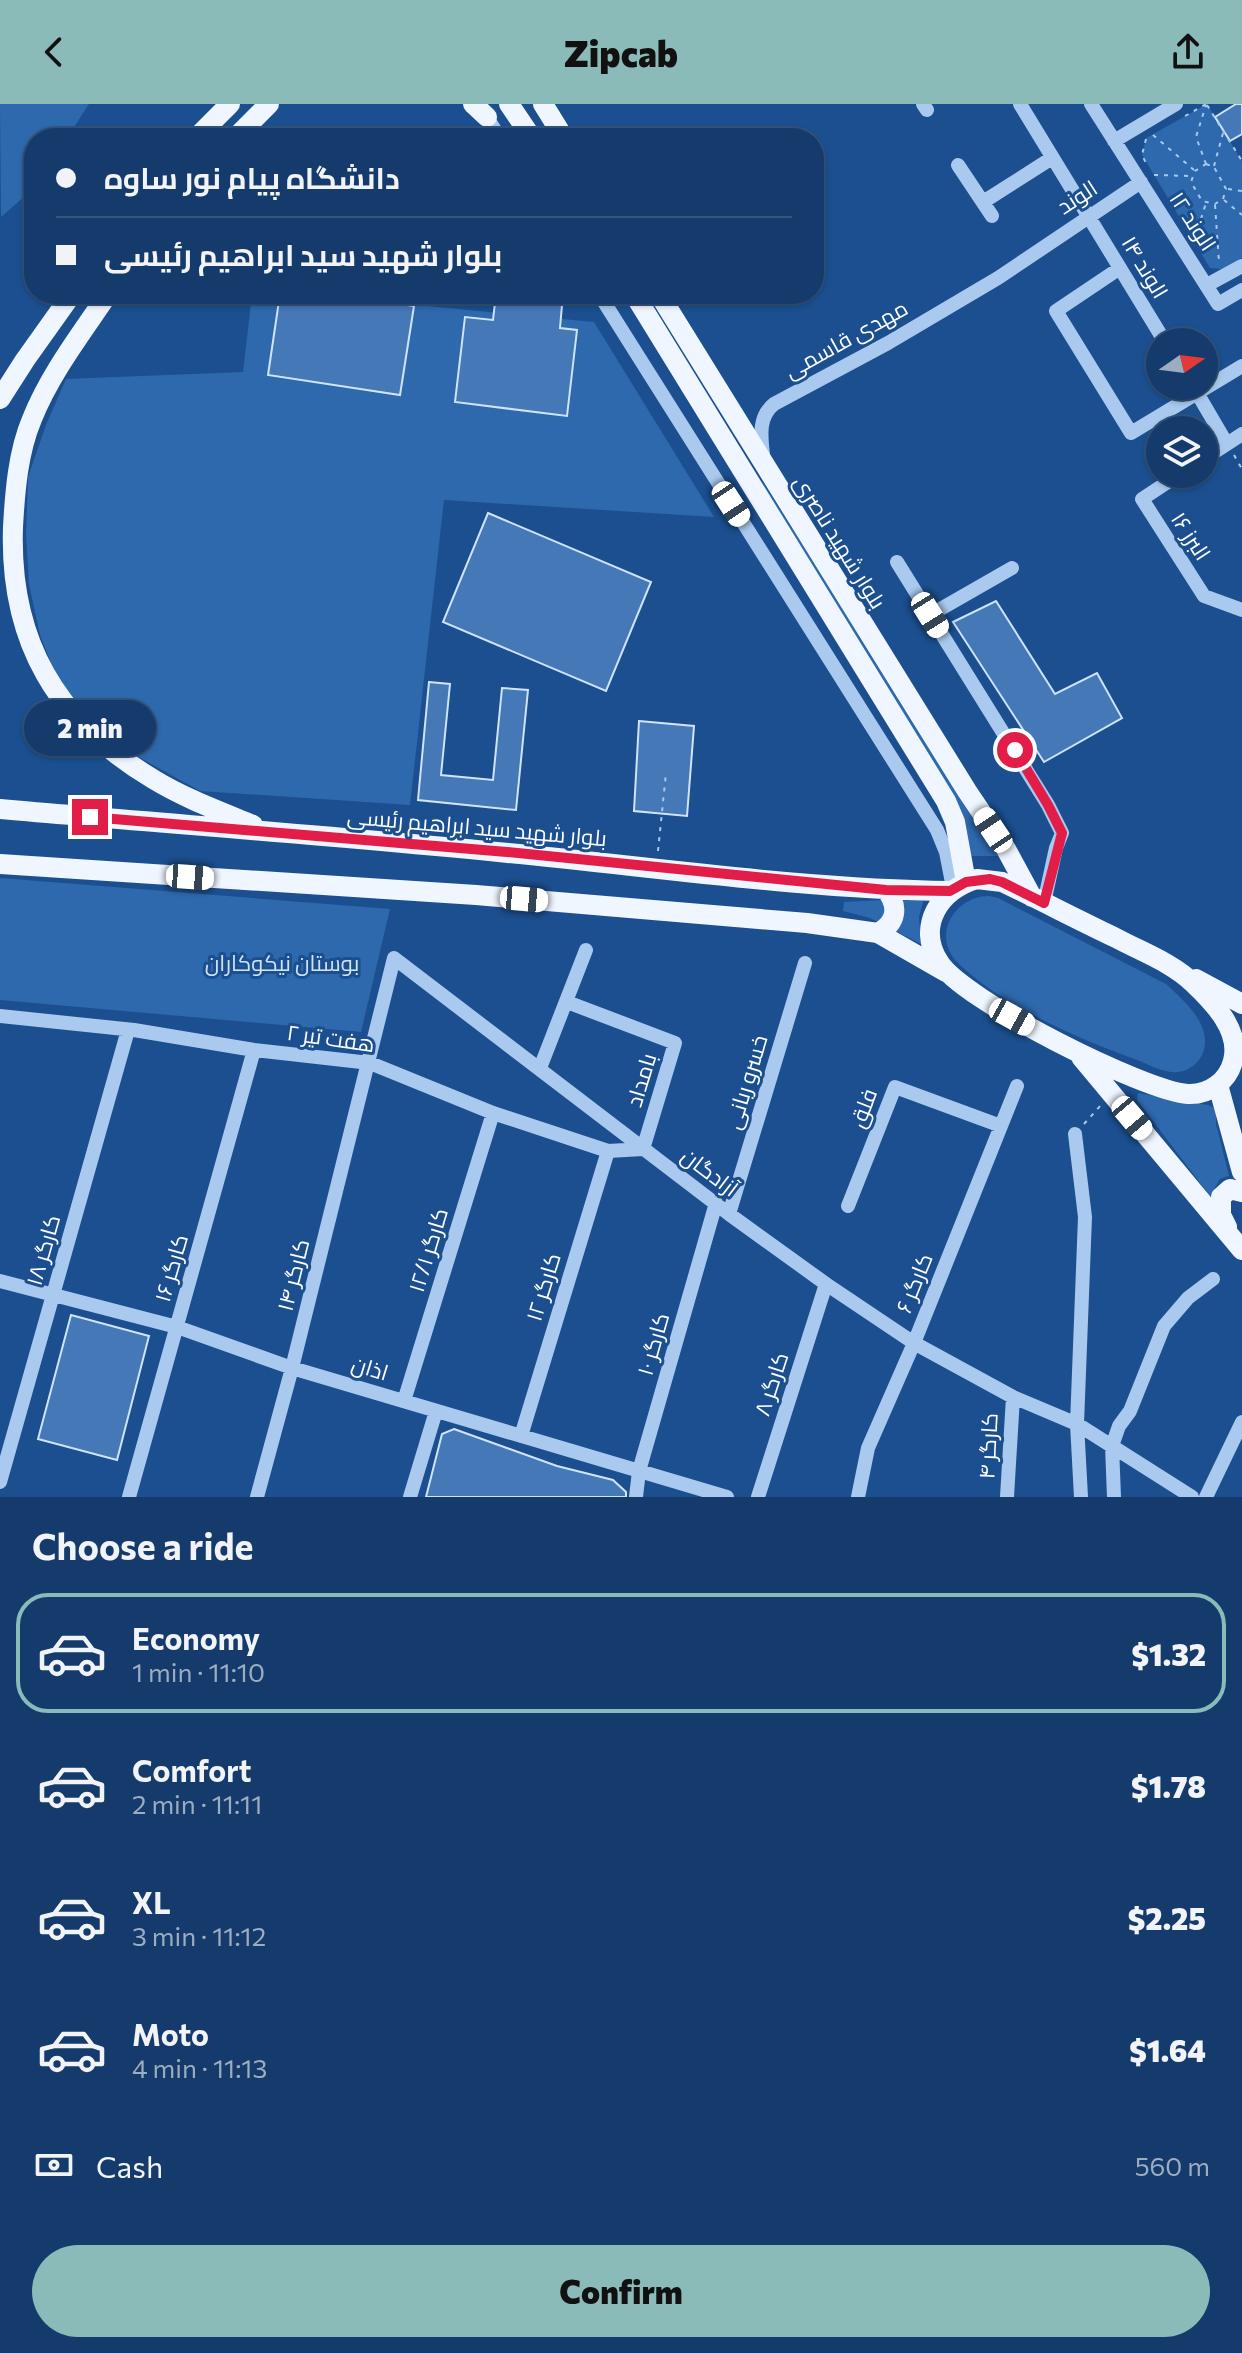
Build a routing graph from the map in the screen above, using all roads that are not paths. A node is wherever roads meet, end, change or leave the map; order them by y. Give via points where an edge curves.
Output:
1 (230, 104) edge
2 (269, 104) edge
3 (509, 104) edge
4 (543, 104) edge
5 (1020, 104) edge
6 (1091, 104) edge
7 (1176, 104) edge
8 (480, 108) edge
9 (206, 128) edge
10 (245, 128) edge
11 (493, 128) edge
12 (525, 128) edge
13 (558, 128) edge
14 (1114, 141) junction
15 (1052, 158) junction
16 (958, 165) dead end
17 (1147, 178) junction
18 (983, 202) junction
19 (1088, 215) junction
20 (992, 216) dead end
21 (1242, 266) edge
22 (1120, 268) junction
23 (998, 278) joint
24 (1207, 285) junction
25 (1242, 290) edge
26 (65, 304) edge
27 (101, 304) edge
28 (605, 304) edge
29 (640, 304) edge
30 (665, 304) edge
31 (1156, 328) edge
32 (1242, 366) edge
33 (1218, 378) edge
34 (0, 399) edge
35 (1179, 400) edge
36 (1201, 400) edge
37 (1242, 434) edge
38 (1227, 444) junction
39 (1218, 450) edge
40 (765, 467) junction
41 (1159, 488) edge
42 (897, 562) dead end
43 (1012, 568) dead end
44 (1242, 610) edge
45 (930, 615) junction
46 (0, 809) edge
47 (271, 832) junction
48 (0, 864) edge
49 (956, 887) junction
50 (886, 890) junction
51 (1038, 900) junction
52 (878, 933) junction
53 (586, 950) dead end
54 (805, 963) dead end
55 (1180, 971) junction
56 (946, 972) junction
57 (567, 1002) junction
58 (1242, 1004) edge
59 (2, 1016) edge
60 (128, 1030) junction
61 (0, 1032) edge
62 (254, 1050) junction
63 (1076, 1051) junction
64 (370, 1063) junction
65 (540, 1068) junction
66 (1228, 1083) edge
67 (1017, 1086) dead end
68 (493, 1113) junction
69 (1001, 1126) junction
70 (1075, 1134) road end
71 (643, 1149) junction
72 (608, 1151) junction
73 (1242, 1172) edge
74 (1242, 1192) edge
75 (716, 1203) junction
76 (848, 1206) dead end
77 (729, 1214) junction
78 (1237, 1244) edge
79 (1213, 1279) dead end
80 (0, 1281) edge
81 (826, 1284) junction
82 (52, 1297) junction
83 (177, 1327) junction
84 (914, 1343) junction
85 (292, 1368) junction
86 (1013, 1397) junction
87 (404, 1401) junction
88 (436, 1411) junction
89 (1242, 1422) edge
90 (1077, 1424) junction
91 (521, 1436) junction
92 (1112, 1446) junction
93 (639, 1471) junction
94 (0, 1482) edge
95 (129, 1497) edge
96 (257, 1497) edge
97 (410, 1497) edge
98 (636, 1497) edge
99 (727, 1497) edge
100 (758, 1497) edge
101 (858, 1497) edge
102 (1007, 1497) edge
103 (1081, 1497) edge
104 (1114, 1497) edge
105 (1192, 1497) edge
106 (1206, 1497) edge

1 - 9 main road
2 - 10 main road
3 - 12 main road
4 - 13 main road
5 - 15 street, الوند ۱۴
6 - 14 street
7 - 14 street
8 - 11 street
14 - 17 street
15 - 18 street
15 - 19 street, الوند ۱۴
16 - 18 street
17 - 19 street, الوند
17 - 24 street, الوند ۱۲
18 - 20 street
19 - 22 street, الوند ۱۴
19 - 23 street, الوند
21 - 24 street
22 - 31 street, الوند ۱۴
22 - 35 street via 1056,311 1131,433
23 - 40 street, مهدی قاسمی via 774,404 763,417 760,436
24 - 25 street via 1218,304
26 - 34 main road
27 - 47 main road via 51,379 22,452 12,556 33,653 56,694 117,754 190,799
28 - 49 street via 937,830
29 - 49 main road, بلوار شهید ناصری via 946,801 955,822
30 - 40 main road, بلوار شهید ناصری
32 - 33 street
36 - 38 street
37 - 38 street
38 - 39 street
40 - 51 main road, بلوار شهید ناصری
41 - 44 street, البرز ۱۶ via 1142,499 1204,596
42 - 45 street
43 - 45 street
45 - 51 street via 1062,833
46 - 47 main road, بلوار شهید سید ابراهیم رئیسی
47 - 50 main road, بلوار شهید سید ابراهیم رئیسی
48 - 52 main road via 476,895
49 - 50 main road, بلوار شهید سید ابراهیم رئیسی
49 - 51 main road, بلوار شهید سید ابراهیم رئیسی via 990,879
49 - 56 main road via 938,905 930,928 933,952
50 - 52 main road via 895,911
51 - 55 main road, بلوار شهید سید ابراهیم رئیسی
52 - 56 main road
53 - 57 street
54 - 77 street, خسرو ربانی
55 - 58 main road, بلوار شهید سید ابراهیم رئیسی
55 - 66 main road via 1220,1013 1231,1033 1235,1055
56 - 63 main road via 988,1004
57 - 65 street
57 - 71 street, بامداد via 675,1043
59 - 60 street, هفت تیر ۲
59 - 61 street
60 - 62 street, هفت تیر ۲
60 - 82 street, کارگر ۱۸
62 - 64 street, هفت تیر ۲
62 - 83 street, کارگر ۱۶
63 - 66 main road via 1186,1094
63 - 78 main road
64 - 65 street, آزادگان via 394,958
64 - 68 street, هفت تیر ۲
64 - 85 street, کارگر ۱۴
65 - 71 street, آزادگان
66 - 73 main road
67 - 69 street, کارگر ۶
68 - 72 street, هفت تیر ۲
68 - 87 street, کارگر ۱۲/۱
69 - 76 street, فلق via 895,1087
69 - 84 street, کارگر ۶
70 - 90 street via 1085,1217
71 - 72 street, هفت تیر ۲
71 - 75 street, آزادگان
72 - 91 street, کارگر ۱۲
74 - 78 main road via 1230,1189 1220,1202
75 - 77 street, آزادگان
75 - 93 street, کارگر ۱۰
77 - 81 street, آزادگان
79 - 92 street via 1164,1326
80 - 82 street, اذان
81 - 84 street, آزادگان
81 - 100 street, کارگر ۸
82 - 83 street, اذان
82 - 94 street, کارگر ۱۸
83 - 85 street, اذان
83 - 95 street, کارگر ۱۶
84 - 86 street, آزادگان
84 - 101 street, کارگر ۶ via 868,1448
85 - 87 street, اذان
85 - 96 street, کارگر ۱۴
86 - 90 street, آزادگان
86 - 102 street, کارگر ۴
87 - 88 street, اذان
88 - 91 street, اذان
88 - 97 street
89 - 106 street
90 - 92 street, آزادگان
90 - 103 street
91 - 93 street, اذان
92 - 104 street
92 - 105 street, آزادگان
93 - 98 street, کارگر ۱۰
93 - 99 street, اذان

